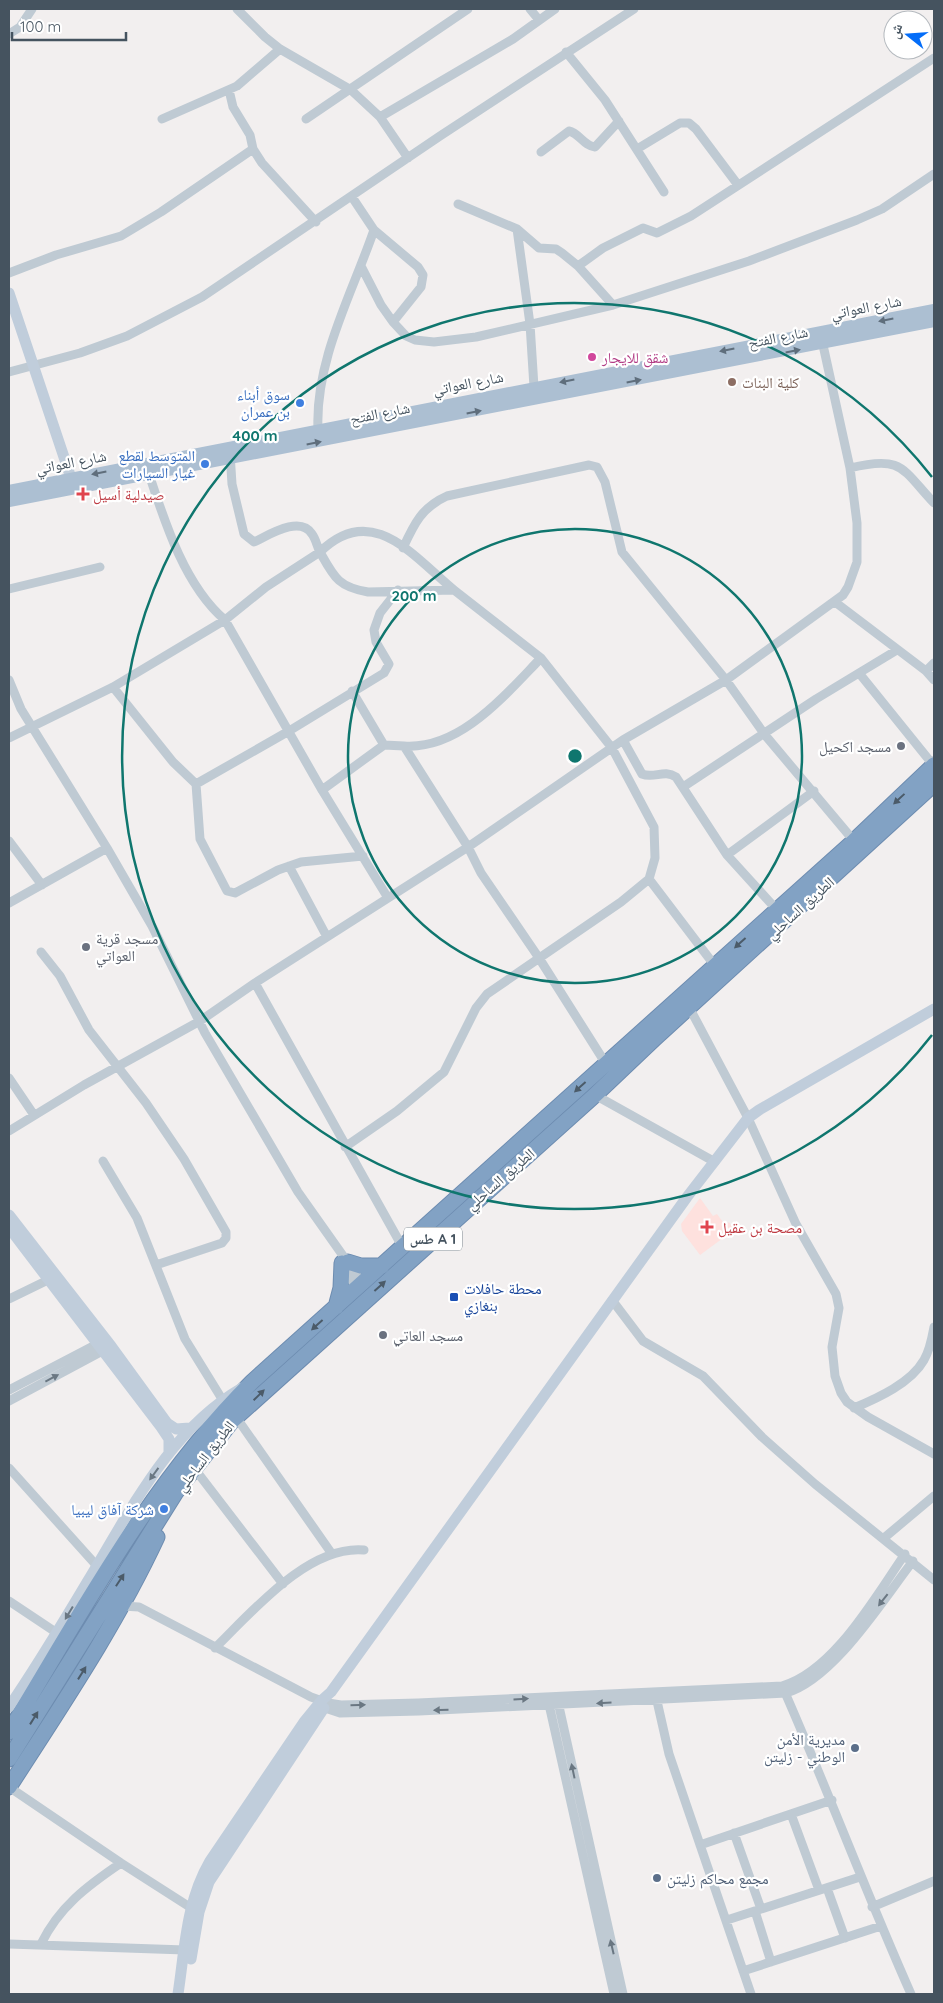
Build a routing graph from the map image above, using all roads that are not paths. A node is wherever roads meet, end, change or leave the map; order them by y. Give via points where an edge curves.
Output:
1 (32, 9) edge
2 (240, 9) edge
3 (468, 9) edge
4 (530, 9) edge
5 (555, 9) edge
6 (634, 9) edge
7 (540, 20) junction
8 (9, 34) edge
9 (280, 49) junction
10 (566, 52) junction
11 (934, 58) edge
12 (229, 90) junction
13 (351, 90) junction
14 (380, 117) junction
15 (162, 119) dead end
16 (306, 119) dead end
17 (619, 122) junction
18 (253, 149) junction
19 (637, 149) junction
20 (541, 152) dead end
21 (408, 158) junction
22 (934, 174) edge
23 (738, 185) junction
24 (664, 192) dead end
25 (352, 197) junction
26 (458, 204) dead end
27 (316, 222) junction
28 (516, 229) junction
29 (374, 230) junction
30 (362, 266) junction
31 (578, 266) junction
32 (9, 272) edge
33 (9, 293) edge
34 (613, 305) junction
35 (934, 310) edge
36 (910, 321) junction
37 (393, 322) junction
38 (934, 322) edge
39 (530, 324) junction
40 (823, 345) junction
41 (32, 366) junction
42 (657, 370) junction
43 (9, 372) edge
44 (534, 387) junction
45 (318, 429) junction
46 (230, 453) junction
47 (850, 468) junction
48 (149, 474) junction
49 (73, 483) junction
50 (9, 491) edge
51 (9, 501) edge
52 (934, 503) edge
53 (403, 548) junction
54 (320, 552) junction
55 (100, 567) dead end
56 (9, 589) edge
57 (398, 590) junction
58 (454, 590) junction
59 (835, 602) junction
60 (225, 620) junction
61 (897, 650) junction
62 (541, 658) junction
63 (934, 663) edge
64 (926, 671) junction
65 (859, 673) junction
66 (726, 680) junction
67 (934, 680) edge
68 (9, 683) edge
69 (113, 687) junction
70 (352, 691) junction
71 (30, 726) junction
72 (289, 731) junction
73 (765, 735) junction
74 (9, 738) edge
75 (623, 740) junction
76 (384, 745) junction
77 (404, 746) junction
78 (612, 748) junction
79 (934, 765) edge
80 (196, 784) junction
81 (934, 784) edge
82 (684, 787) junction
83 (322, 790) junction
84 (814, 791) junction
85 (9, 841) edge
86 (854, 841) junction
87 (468, 847) junction
88 (107, 848) junction
89 (727, 854) junction
90 (363, 856) junction
91 (289, 866) junction
92 (649, 879) junction
93 (42, 885) junction
94 (388, 898) junction
95 (9, 903) edge
96 (777, 910) junction
97 (326, 937) junction
98 (41, 952) dead end
99 (539, 958) junction
100 (715, 966) junction
101 (255, 983) junction
102 (689, 1007) junction
103 (934, 1009) edge
104 (200, 1021) junction
105 (606, 1064) junction
106 (118, 1067) junction
107 (9, 1078) edge
108 (595, 1095) junction
109 (34, 1115) junction
110 (748, 1118) junction
111 (9, 1131) edge
112 (345, 1147) junction
113 (103, 1161) dead end
114 (714, 1162) junction
115 (9, 1215) edge
116 (9, 1228) edge
117 (402, 1248) junction
118 (342, 1258) junction
119 (156, 1265) junction
120 (382, 1266) junction
121 (48, 1280) junction
122 (360, 1286) junction
123 (9, 1299) edge
124 (612, 1300) junction
125 (336, 1307) junction
126 (934, 1327) edge
127 (104, 1345) junction
128 (252, 1382) junction
129 (9, 1390) edge
130 (222, 1399) junction
131 (9, 1401) edge
132 (854, 1408) junction
133 (236, 1417) junction
134 (190, 1428) junction
135 (169, 1453) junction
136 (934, 1454) edge
137 (9, 1468) edge
138 (194, 1468) junction
139 (176, 1492) junction
140 (934, 1496) edge
141 (884, 1538) junction
142 (364, 1550) dead end
143 (332, 1554) junction
144 (906, 1554) junction
145 (913, 1561) junction
146 (97, 1566) junction
147 (934, 1580) edge
148 (283, 1584) junction
149 (9, 1601) edge
150 (122, 1606) junction
151 (9, 1607) edge
152 (56, 1634) junction
153 (215, 1648) junction
154 (784, 1689) junction
155 (29, 1699) junction
156 (322, 1701) junction
157 (553, 1701) junction
158 (657, 1701) junction
159 (9, 1707) edge
160 (9, 1725) edge
161 (9, 1732) edge
162 (9, 1760) edge
163 (9, 1787) edge
164 (832, 1800) junction
165 (791, 1814) junction
166 (734, 1833) junction
167 (584, 1840) junction
168 (700, 1845) junction
169 (121, 1863) junction
170 (860, 1877) junction
171 (934, 1881) edge
172 (823, 1889) junction
173 (872, 1907) junction
174 (194, 1910) junction
175 (758, 1910) junction
176 (727, 1920) junction
177 (881, 1926) junction
178 (845, 1938) junction
179 (9, 1944) edge
180 (41, 1944) junction
181 (184, 1950) junction
182 (771, 1962) junction
183 (743, 1971) junction
184 (178, 1994) edge
185 (186, 1994) edge
186 (614, 1994) edge
187 (623, 1994) edge
188 (750, 1994) edge
189 (912, 1994) edge

1 - 8 street via 20,27
2 - 9 street
3 - 13 street
4 - 7 street
5 - 7 street
6 - 10 street
7 - 14 street
9 - 12 street
9 - 13 street
10 - 17 street
10 - 21 street
11 - 23 street
12 - 15 street
12 - 18 street
13 - 14 street
13 - 16 street
14 - 21 street
17 - 19 street
17 - 20 street via 595,147 569,131
18 - 27 street via 268,172
18 - 32 street via 121,236
19 - 23 street via 680,123 689,123
19 - 24 street
21 - 25 street
22 - 34 street via 882,209 857,220 749,261
23 - 31 street via 691,216 657,233 646,227 631,233
25 - 27 street
25 - 29 street
26 - 28 street
27 - 41 street via 166,318 90,350
28 - 31 street via 534,245 556,249
28 - 39 street
29 - 30 street
29 - 37 street via 423,275 421,287
30 - 37 street
30 - 45 street via 332,343 319,388
31 - 34 street
33 - 41 street
34 - 39 street
35 - 36 main road, شارع العواتي
36 - 38 main road, شارع الفتح
36 - 40 main road, شارع الفتح
36 -> 42 main road, شارع العواتي
37 - 39 street via 406,336 434,342 476,338
39 - 44 street
42 -> 40 main road, شارع الفتح
40 - 47 street
41 - 43 street
41 - 49 street
42 -> 44 main road, شارع العواتي
46 -> 42 main road, شارع الفتح
44 - 45 main road, شارع العواتي
45 - 46 main road, شارع العواتي
46 - 48 main road, شارع الفتح
46 -> 49 main road, شارع العواتي
46 - 54 street via 232,484 244,534 254,542 294,525 301,526 312,534
47 - 52 street via 866,464 896,466 906,471
47 - 59 street via 857,523 857,562 848,587
48 - 49 main road, شارع الفتح
48 - 60 street via 196,588 208,605
49 - 50 main road, شارع العواتي
49 - 51 main road, شارع الفتح
53 - 54 street via 378,532 360,530
53 - 58 street
53 - 66 street via 424,510 447,496 590,465 597,467 605,482 622,552
54 - 57 street via 334,578 347,587 368,592
54 - 60 street via 266,587
55 - 56 street
57 - 58 street
57 - 70 street via 375,624 374,636 388,660 388,668 378,678
58 - 62 street
59 - 61 street
59 - 66 street
60 - 69 street
60 - 72 street
61 - 64 street
61 - 65 street
62 - 77 street via 474,722 422,747
62 - 78 street
63 - 64 street
64 - 67 street
65 - 73 street
65 - 79 street
66 - 73 street
66 - 75 street
68 - 71 street
69 - 71 street
69 - 80 street via 173,762
70 - 72 street
70 - 76 street
71 - 74 street
71 - 88 street
72 - 80 street
72 - 83 street
73 - 82 street
73 - 84 street
75 - 78 street
75 - 82 street via 642,774 666,772
76 - 77 street
76 - 83 street
77 - 87 street
78 - 87 street
78 - 92 street via 654,827 655,858
79 -> 86 highway, الطريق الساحلي / طس A 1
80 - 91 street via 200,839 228,891 235,893
81 - 102 highway, الطريق الساحلي / طس A 1
82 - 89 street
83 - 90 street
84 - 86 street
84 - 89 street
85 - 93 street
86 - 96 highway, الطريق الساحلي / طس A 1
87 - 94 street
87 - 99 street via 481,873
88 - 93 street
88 - 104 street via 152,926
89 - 96 street
90 - 91 street
90 - 94 street
91 - 97 street
92 - 99 street
92 - 100 street
93 - 95 street
94 - 97 street
96 -> 100 highway, الطريق الساحلي / طس A 1
97 - 101 street
98 - 106 street via 60,976 89,1030
99 - 105 street
99 - 112 street via 488,994 476,1008 444,1072 397,1111
100 - 105 highway, الطريق الساحلي / طس A 1
101 - 104 street
101 - 112 street
102 - 108 highway, الطريق الساحلي / طس A 1
102 - 110 street
103 - 110 street
104 - 106 street
104 - 118 street via 298,1192
105 -> 117 highway, الطريق الساحلي / طس A 1
106 - 109 street
106 - 119 street via 184,1159 226,1235 222,1243
107 - 109 street
108 - 114 street
133 -> 108 highway, الطريق الساحلي / طس A 1
109 - 111 street
110 - 114 street
110 - 132 street via 796,1224 836,1294 839,1308 832,1347 835,1376 841,1393
112 - 117 street
113 - 119 street via 137,1218
114 - 124 street
115 - 127 street
116 - 121 street
117 - 120 highway, الطريق الساحلي / طس A 1
118 - 120 highway via 361,1266
118 - 122 street
118 - 125 highway via 341,1288
119 - 130 street via 185,1339
120 - 122 highway, الطريق الساحلي / طس A 1
121 - 123 street
121 - 127 street
122 - 125 highway, الطريق الساحلي / طس A 1
124 - 141 street via 643,1340 703,1376 790,1461
124 - 156 street via 517,1436
125 -> 128 highway, الطريق الساحلي / طس A 1
126 - 132 street via 928,1351 919,1367 876,1398
127 - 129 street
131 -> 127 street
127 - 134 street via 167,1423 176,1429
127 - 135 street via 165,1433 170,1443
128 - 130 street
128 - 155 highway, الطريق الساحلي / طس A 1 via 222,1412 161,1488
130 - 134 street
132 - 136 street
133 - 138 highway, الطريق الساحلي / طس A 1
133 - 143 street
134 - 135 street
135 -> 146 street
137 - 146 street
138 - 139 highway, الطريق الساحلي / طس A 1
138 - 148 street
139 - 150 highway
162 -> 139 highway, الطريق الساحلي / طس A 1
140 - 141 street
141 - 144 street
142 - 143 street via 352,1548
143 - 148 street
144 - 145 street
144 - 154 street via 839,1644 814,1671
145 - 147 street
145 -> 154 street via 844,1651 818,1677 796,1690
146 -> 152 street
148 - 153 street
149 - 152 street
150 - 153 street via 139,1607
163 -> 150 highway
151 - 152 street
152 - 159 street
153 - 156 street
154 - 157 street
154 - 158 street
154 - 164 street
155 - 160 highway
155 - 161 highway, الطريق الساحلي / طس A 1
156 - 157 street via 340,1713
156 - 174 street via 210,1861 199,1880
158 -> 157 street
157 - 167 street
158 - 168 street via 669,1754
163 - 169 street
164 - 165 street
164 - 170 street
165 - 166 street
165 - 172 street
166 - 168 street
166 - 175 street
167 - 186 street
187 -> 167 street
168 - 176 street
169 - 174 street
169 - 180 street via 73,1898
170 - 172 street
170 - 173 street
171 - 173 street
172 - 175 street
172 - 178 street
173 - 177 street
174 - 181 street
174 - 185 street
175 - 176 street
175 - 182 street
176 - 183 street
177 - 178 street
177 - 189 street
178 - 182 street
179 - 180 street
180 - 181 street
181 - 184 street
182 - 183 street
183 - 188 street

